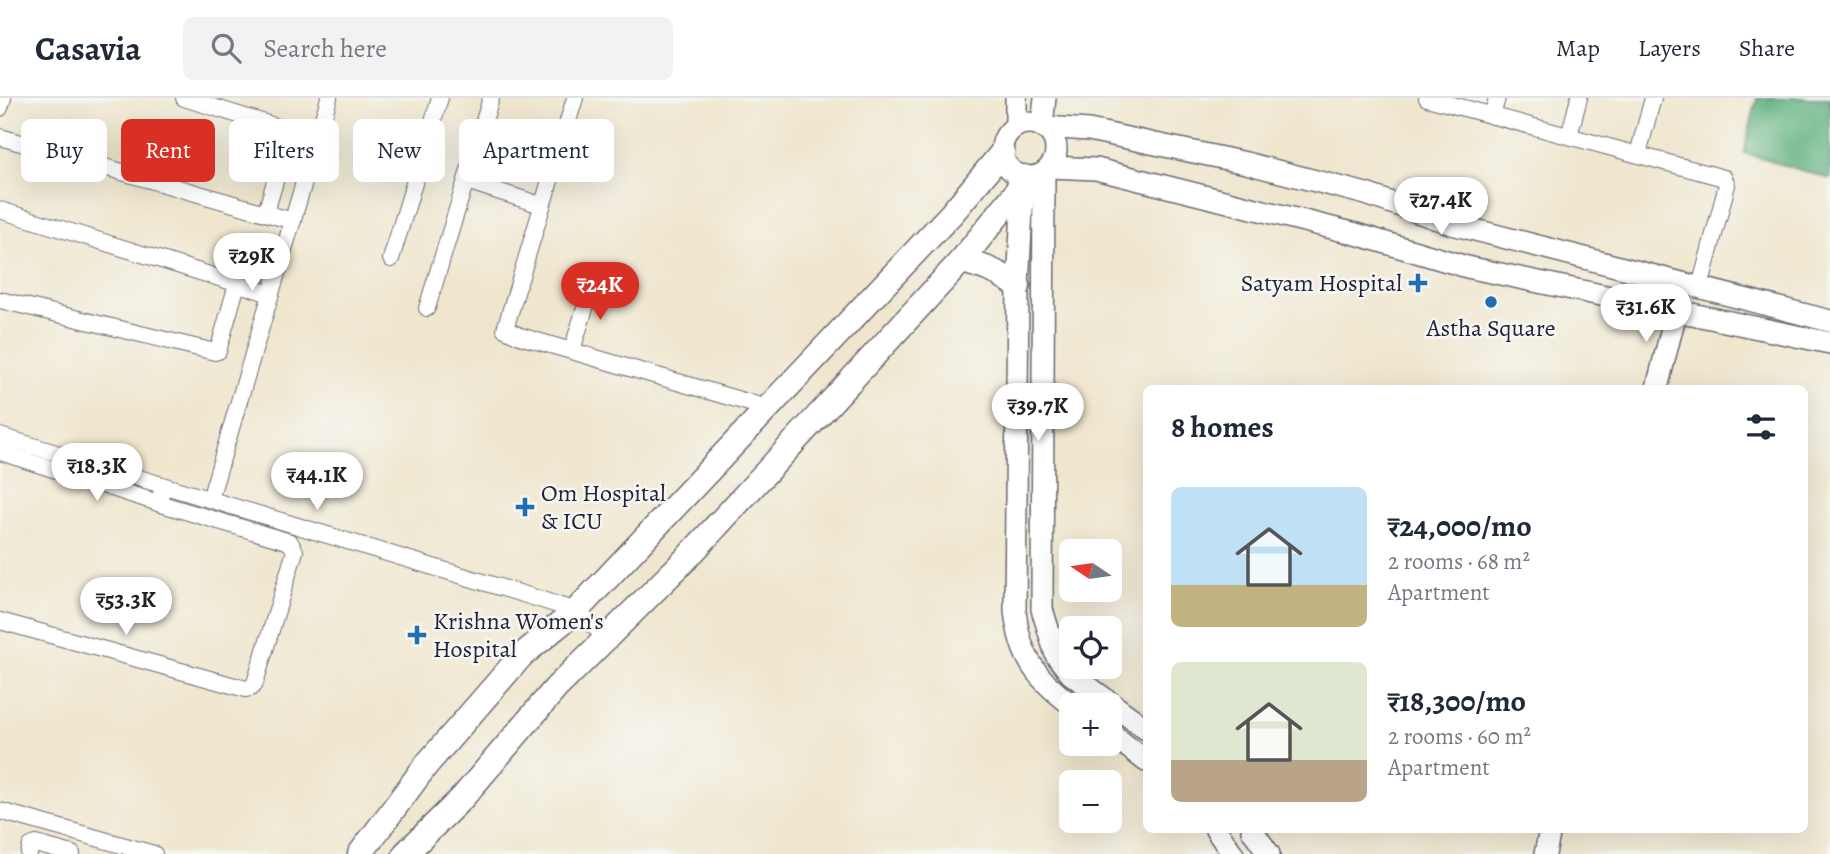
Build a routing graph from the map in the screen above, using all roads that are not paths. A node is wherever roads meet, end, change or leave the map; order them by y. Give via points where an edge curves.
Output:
1 (3, 98) edge
2 (184, 98) edge
3 (329, 98) edge
4 (440, 98) edge
5 (491, 98) edge
6 (575, 98) edge
7 (1016, 98) edge
8 (1045, 98) edge
9 (1427, 98) edge
10 (1497, 98) edge
11 (1579, 98) edge
12 (1653, 98) edge
13 (0, 108) edge
14 (1492, 116) junction
15 (485, 119) edge
16 (1016, 126) junction
17 (1043, 126) junction
18 (1569, 136) junction
19 (0, 137) edge
20 (1002, 153) junction
21 (1638, 154) junction
22 (1036, 173) junction
23 (466, 182) edge
24 (469, 182) edge
25 (541, 205) junction
26 (0, 209) edge
27 (266, 212) junction
28 (293, 221) junction
29 (391, 259) dead end
30 (961, 261) junction
31 (593, 283) dead end
32 (237, 284) junction
33 (1691, 285) junction
34 (1018, 286) junction
35 (271, 294) junction
36 (0, 300) edge
37 (427, 308) dead end
38 (1676, 309) junction
39 (1830, 320) edge
40 (1830, 343) edge
41 (572, 350) junction
42 (1017, 384) junction
43 (1042, 385) junction
44 (1658, 385) edge
45 (767, 408) junction
46 (0, 436) edge
47 (0, 452) edge
48 (163, 484) junction
49 (210, 499) junction
50 (158, 503) junction
51 (576, 611) junction
52 (0, 621) edge
53 (607, 638) junction
54 (1059, 696) edge
55 (1143, 727) edge
56 (1122, 742) edge
57 (1143, 759) edge
58 (0, 811) edge
59 (1218, 833) edge
60 (1254, 833) edge
61 (1549, 833) edge
62 (29, 854) edge
63 (72, 854) edge
64 (154, 854) edge
65 (360, 854) edge
66 (405, 854) edge
67 (1233, 854) edge
68 (1269, 854) edge
69 (1545, 854) edge

1 - 13 street
2 - 27 street via 284,129 288,137
3 - 28 street
4 - 29 street
5 - 15 street
6 - 25 street
7 - 16 main road
8 - 17 main road
9 - 14 street
10 - 14 street
11 - 18 street
12 - 21 street
14 - 18 street
16 - 17 main road via 1028,122
16 - 20 main road via 1006,136
17 - 22 main road via 1053,137 1056,150
17 - 33 main road via 1089,130 1246,163 1366,194 1452,224
18 - 21 street
19 - 27 street
20 - 22 main road via 1010,169
20 - 45 main road via 952,213
21 - 33 street via 1727,181
22 - 30 main road
22 - 34 main road via 1022,209
22 - 38 main road via 1096,169 1467,267
22 - 43 main road
23 - 37 street
24 - 25 street
25 - 41 street via 505,329
26 - 32 street
27 - 28 street
28 - 35 street
30 - 34 main road via 999,272
30 - 53 main road via 686,559
31 - 41 street
32 - 35 street
32 - 36 street via 215,352
33 - 38 main road
33 - 39 main road
34 - 42 main road
35 - 49 street
38 - 40 main road
38 - 44 main road
41 - 45 street
42 - 43 main road
42 - 54 main road via 1018,635 1035,672
43 - 55 main road via 1041,609 1048,634 1056,655 1071,674
45 - 51 main road
46 - 48 street
47 - 50 street
48 - 49 street
48 - 50 street
49 - 51 street
50 - 52 street via 290,542 295,551 251,688
51 - 53 street
51 - 65 main road via 521,656 428,764
53 - 66 main road via 556,688 464,797
56 - 57 main road
58 - 64 street
59 - 67 main road
60 - 68 main road
61 - 69 main road
62 - 63 street via 36,844

